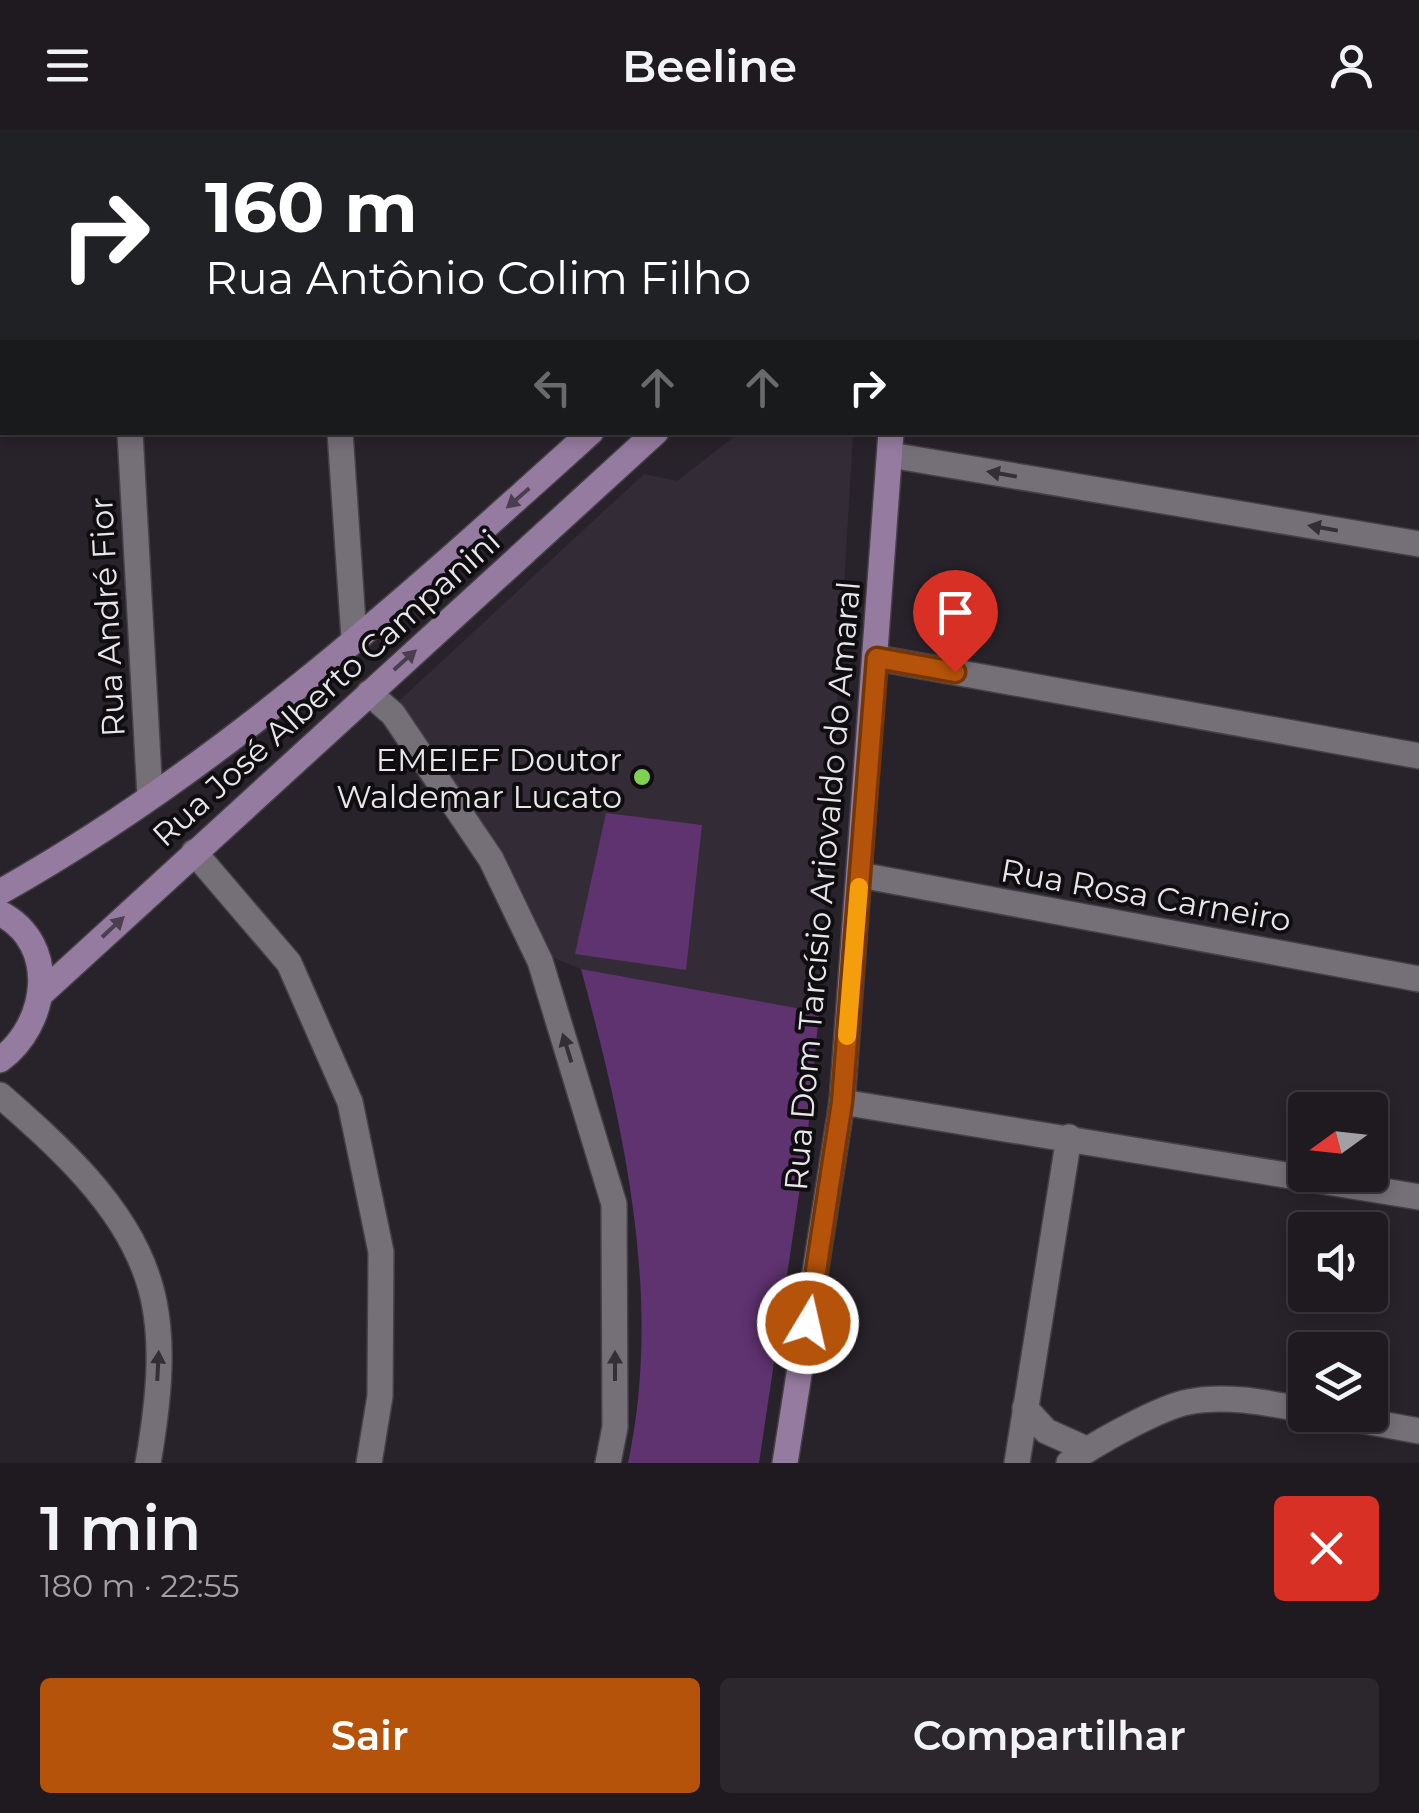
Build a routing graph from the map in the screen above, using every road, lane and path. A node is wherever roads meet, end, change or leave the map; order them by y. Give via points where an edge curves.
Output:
1 (130, 435) edge
2 (340, 435) edge
3 (588, 435) edge
4 (653, 435) edge
5 (890, 444) edge
6 (1419, 544) edge
7 (354, 638) junction
8 (877, 658) junction
9 (369, 693) junction
10 (1419, 756) edge
11 (150, 798) junction
12 (194, 852) junction
13 (860, 875) junction
14 (0, 892) edge
15 (0, 913) edge
16 (1419, 979) edge
17 (42, 994) junction
18 (0, 1060) edge
19 (0, 1095) edge
20 (842, 1102) junction
21 (1069, 1137) junction
22 (1419, 1197) edge
23 (1288, 1407) edge
24 (1024, 1408) junction
25 (1388, 1426) edge
26 (1419, 1432) edge
27 (1078, 1456) edge
28 (148, 1463) edge
29 (369, 1463) edge
30 (608, 1463) edge
31 (785, 1463) edge
32 (1017, 1463) edge

1 - 11 street, Rua André Fior
2 - 7 street
3 -> 7 street, Rua José Alberto Campanini
9 -> 4 street, Rua José Alberto Campanini
6 -> 5 street
5 - 8 street, Rua Dom Tarcísio Ariovaldo do Amaral
7 - 11 street, Rua José Alberto Campanini via 238,736
8 - 10 street
8 - 13 street, Rua Dom Tarcísio Ariovaldo do Amaral
9 - 12 street, Rua José Alberto Campanini
30 -> 9 street via 615,1427 614,1204 558,1018 540,962 491,860 393,714
11 - 14 street, Rua José Alberto Campanini
17 -> 12 street, Rua José Alberto Campanini
12 - 29 street via 289,963 350,1102 381,1252 380,1396
13 - 16 street, Rua Rosa Carneiro
13 - 20 street, Rua Dom Tarcísio Ariovaldo do Amaral
15 - 17 street via 28,938 40,964
17 - 18 street via 34,1023
28 -> 19 street via 159,1346 148,1279 119,1224 66,1154
20 - 21 street
20 - 31 street, Rua Dom Tarcísio Ariovaldo do Amaral
21 - 22 street
21 - 24 street
23 - 27 street via 1249,1400 1186,1402
24 - 27 street
24 - 32 street
25 - 26 street

